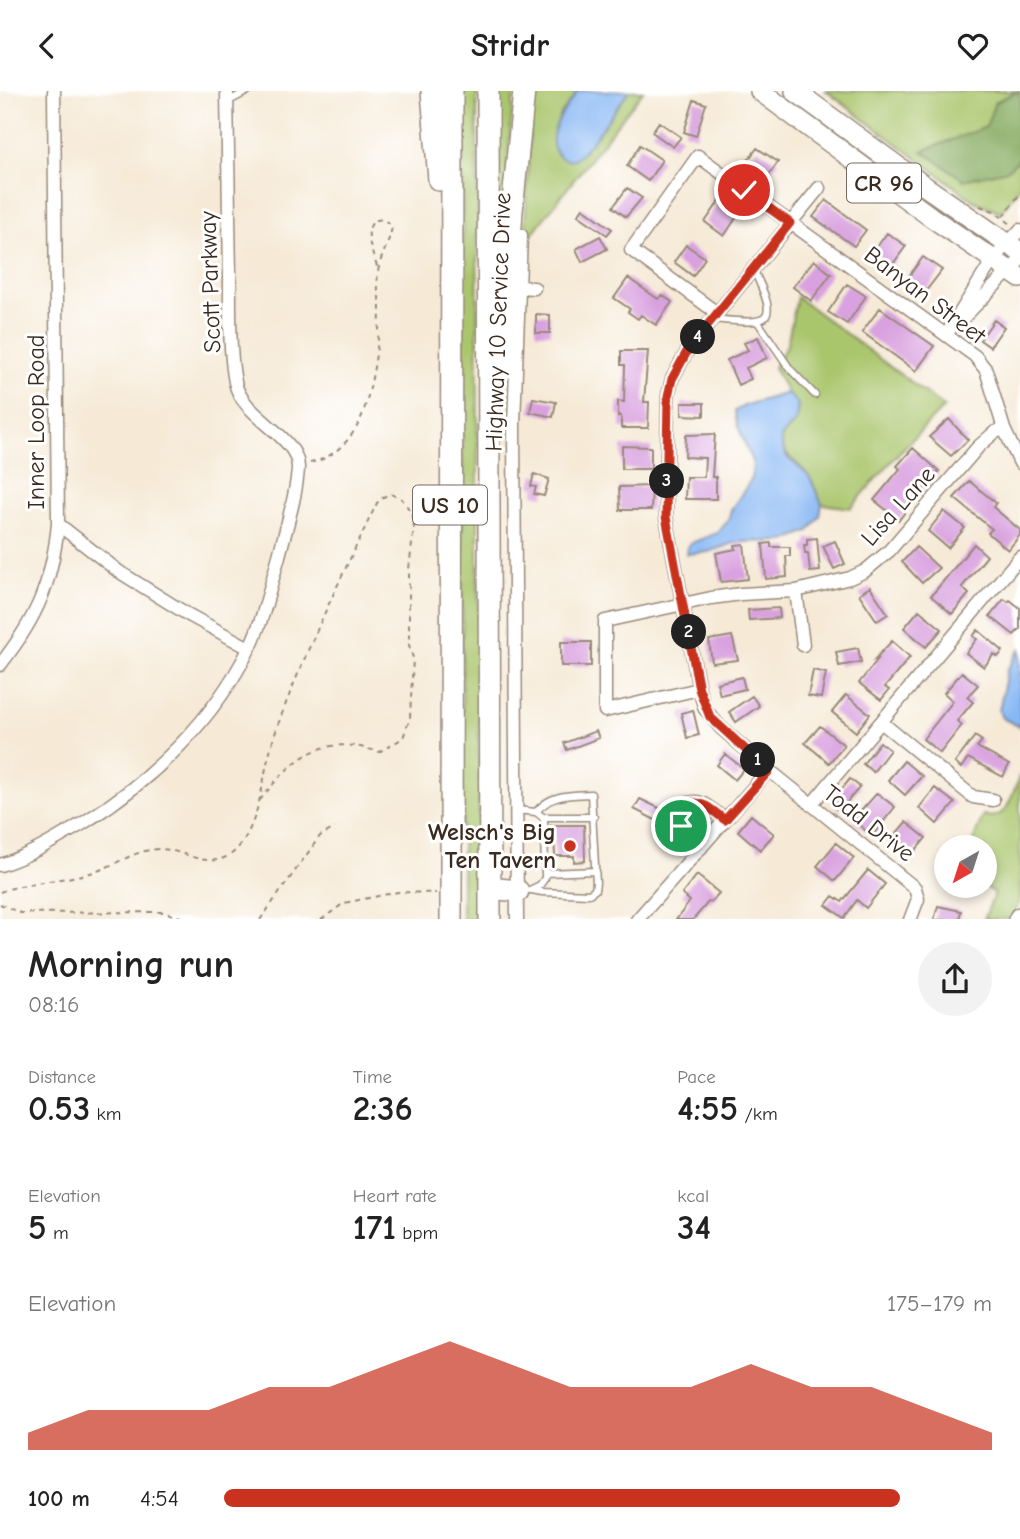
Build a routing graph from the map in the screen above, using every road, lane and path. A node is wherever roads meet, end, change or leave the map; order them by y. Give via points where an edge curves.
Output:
1 (54, 91) edge
2 (248, 91) edge
3 (432, 91) edge
4 (452, 91) edge
5 (488, 91) edge
6 (524, 91) edge
7 (760, 91) edge
8 (795, 91) edge
9 (227, 97) edge
10 (819, 188) dead end
11 (1020, 194) edge
12 (1002, 217) dead end
13 (790, 223) junction
14 (1016, 242) edge
15 (993, 258) junction
16 (378, 269) junction
17 (753, 269) junction
18 (1017, 270) edge
19 (519, 287) junction
20 (534, 288) dead end
21 (714, 316) junction
22 (450, 319) junction
23 (758, 322) junction
24 (947, 334) junction
25 (815, 395) dead end
26 (1004, 429) junction
27 (1020, 463) edge
28 (299, 466) junction
29 (490, 502) junction
30 (58, 524) junction
31 (1020, 557) edge
32 (796, 591) junction
33 (684, 604) junction
34 (803, 645) dead end
35 (250, 648) junction
36 (0, 665) edge
37 (699, 689) junction
38 (881, 722) junction
39 (769, 771) junction
40 (261, 800) junction
41 (993, 800) dead end
42 (811, 805) junction
43 (516, 810) junction
44 (540, 814) junction
45 (594, 817) junction
46 (725, 820) junction
47 (335, 828) dead end
48 (701, 848) junction
49 (0, 865) edge
50 (596, 871) junction
51 (546, 873) junction
52 (490, 888) junction
53 (525, 890) junction
54 (0, 892) edge
55 (451, 894) junction
56 (0, 904) edge
57 (191, 919) edge
58 (260, 919) edge
59 (321, 919) edge
60 (451, 919) edge
61 (489, 919) edge
62 (517, 919) edge
63 (637, 919) edge
64 (910, 919) edge

1 - 30 street, Inner Loop Road
2 - 9 lane
3 - 22 highway
4 - 22 highway, US 10
5 - 29 highway, US 10
6 - 19 street, Highway 10 Service Drive
6 - 29 highway
7 - 15 main road, CR 96
8 - 14 main road, CR 96 via 926,187
9 - 28 street, Scott Parkway via 234,382 240,399 292,449
10 - 13 street, Todd Drive
11 - 12 path
13 - 17 street, Todd Drive
13 - 21 street, Banyan Street via 698,156 631,250
13 - 24 street, Banyan Street
14 - 15 street
15 - 18 main road, CR 96
15 - 24 street
16 - 16 path via 392,226 378,219 368,233
16 - 28 path via 375,357 358,425 345,444 321,461
17 - 21 street, Todd Drive
17 - 23 lane via 769,305
18 - 24 street
19 - 20 street
19 - 43 street, Highway 10 Service Drive via 514,424
21 - 23 lane
21 - 33 street, Todd Drive via 680,364 668,396 666,517
22 - 55 highway, US 10
23 - 25 lane via 790,369
24 - 26 street, Banyan Street via 986,370
26 - 27 street, Banyan Street
26 - 32 street, Lisa Lane via 978,447 878,562 850,579
28 - 35 street via 291,511
29 - 52 highway, US 10
30 - 35 street, Inner Loop Road via 118,571
30 - 36 street via 46,588 18,642
31 - 38 street
32 - 33 street, Lisa Lane
32 - 34 street
33 - 37 street, Todd Drive
33 - 37 street, Lisa Lane via 605,621 605,711
35 - 49 street via 202,721 149,775 70,831
37 - 39 street, Todd Drive via 710,717
38 - 41 street via 973,797
38 - 42 street
39 - 42 street, Todd Drive
39 - 46 street
40 - 40 path via 274,783 318,748 358,745 379,752 403,737 410,718 414,659 409,645 414,527 402,499 391,494 377,503 319,624 269,753
40 - 54 path via 244,839 226,858 197,858 162,849 143,851 94,872
42 - 64 street, Todd Drive via 915,888 918,899
43 - 44 lane
43 - 53 street, Highway 10 Service Drive
44 - 45 lane
44 - 45 lane via 540,806 559,795 592,794
44 - 51 lane
45 - 50 lane
46 - 48 street
46 - 48 street via 699,802 679,811 681,826
47 - 58 path via 320,836
48 - 63 street
50 - 51 lane
50 - 53 lane via 594,890 589,894
51 - 53 lane via 543,882
52 - 53 highway
52 - 61 highway, US 10
53 - 62 street, Highway 10 Service Drive
55 - 59 path via 398,891 344,903
55 - 60 highway, US 10
56 - 57 path via 20,913 163,912

